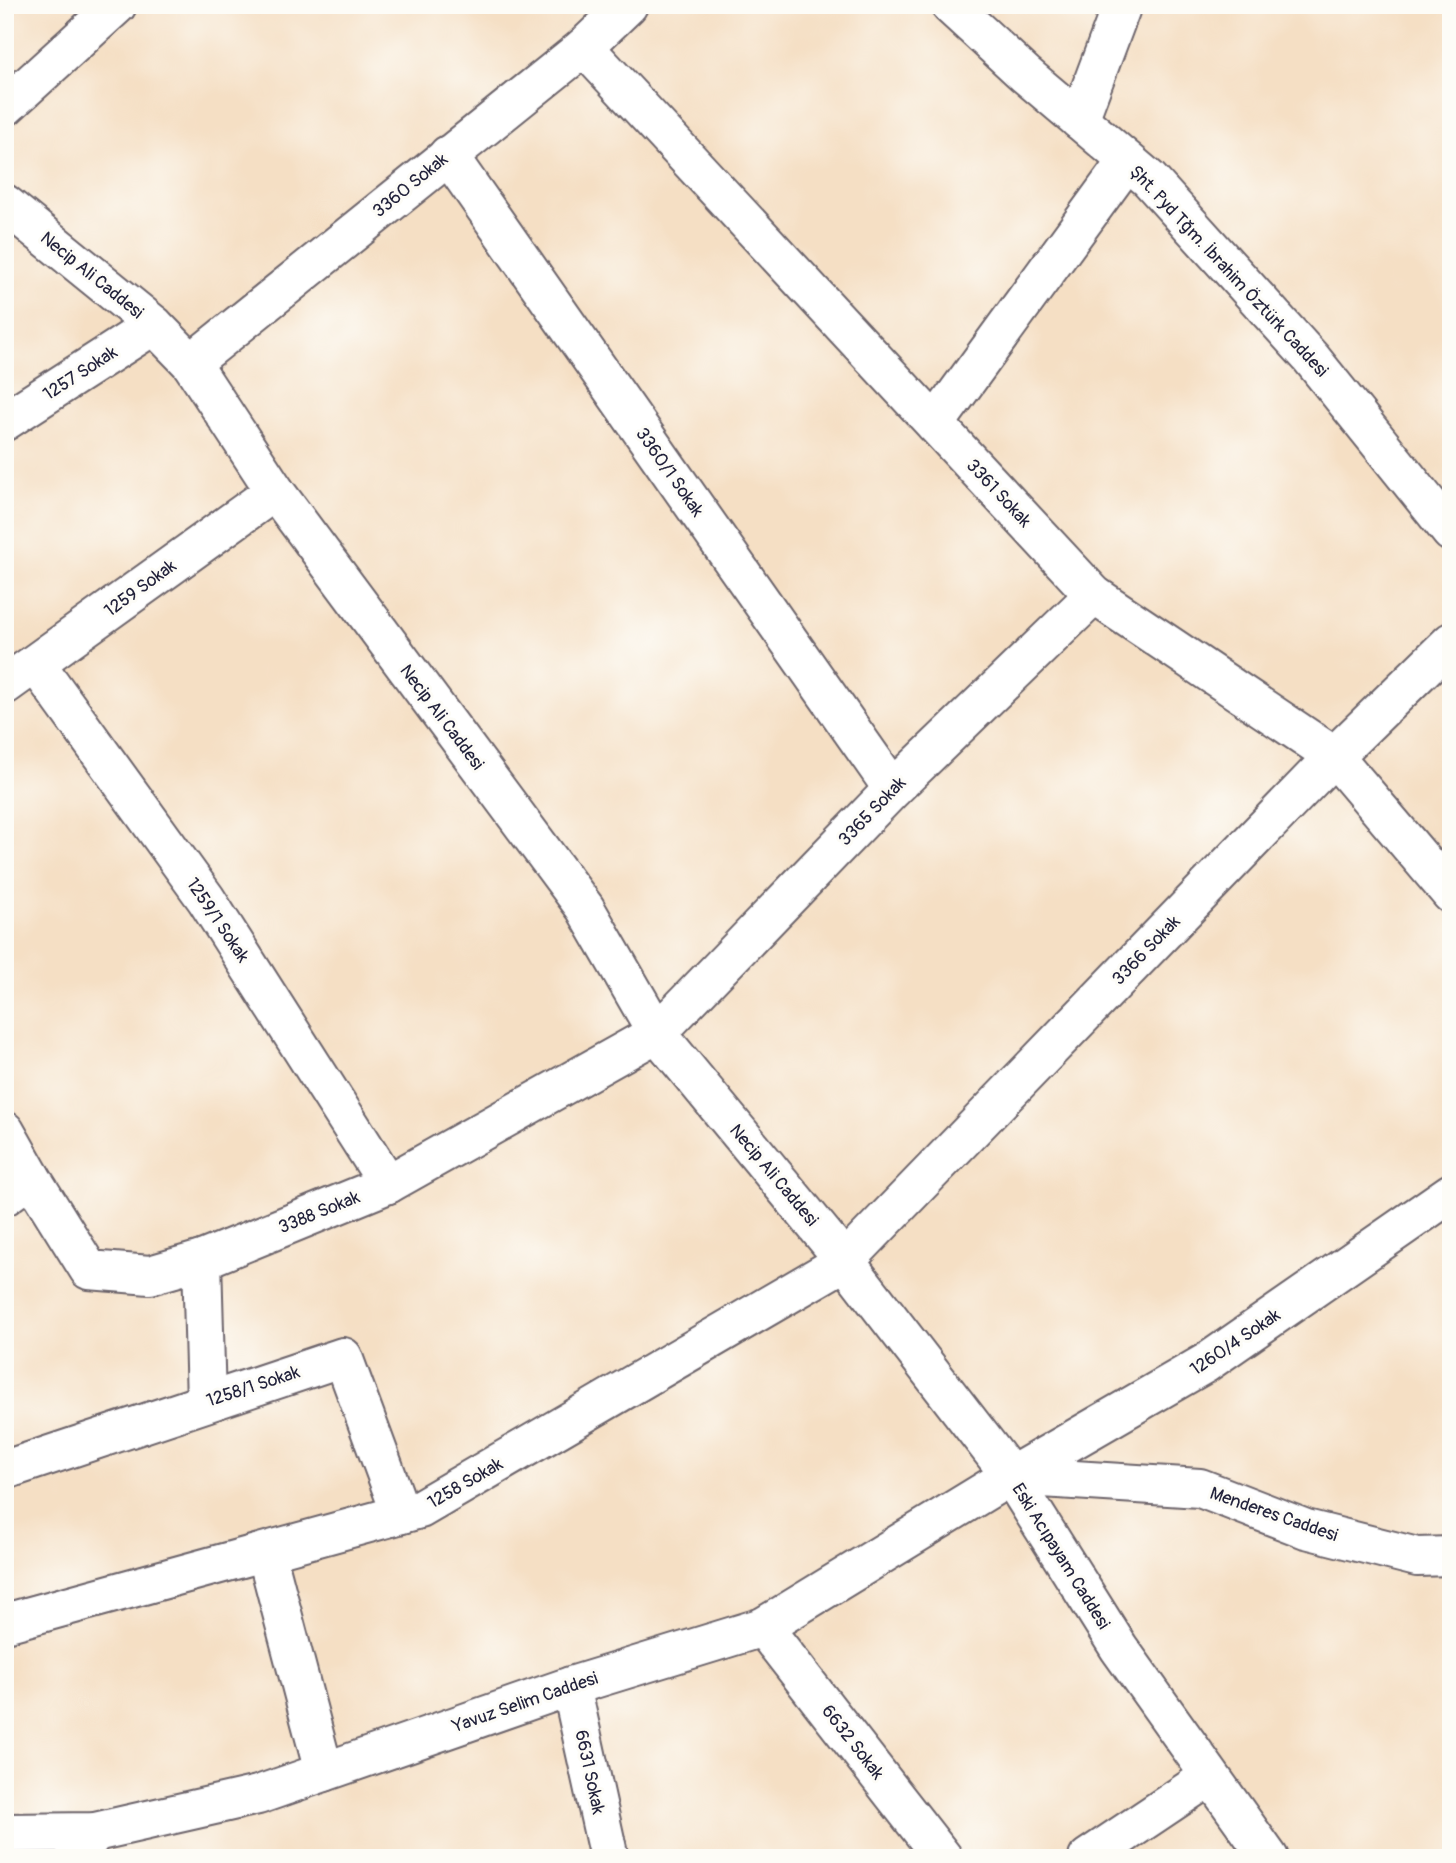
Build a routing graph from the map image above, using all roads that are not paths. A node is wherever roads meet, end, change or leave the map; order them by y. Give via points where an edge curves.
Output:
1 (117, 5) edge
2 (628, 5) edge
3 (950, 5) edge
4 (1122, 5) edge
5 (584, 47) junction
6 (5, 107) edge
7 (1079, 120) junction
8 (448, 155) junction
9 (1127, 161) junction
10 (5, 204) edge
11 (154, 326) junction
12 (191, 363) junction
13 (5, 421) edge
14 (935, 424) junction
15 (275, 491) junction
16 (1451, 532) edge
17 (1094, 595) junction
18 (1451, 642) edge
19 (36, 664) junction
20 (5, 685) edge
21 (1334, 756) junction
22 (893, 789) junction
23 (1451, 894) edge
24 (657, 1033) junction
25 (5, 1131) edge
26 (388, 1184) junction
27 (18, 1187) edge
28 (1451, 1193) edge
29 (202, 1260) junction
30 (845, 1261) junction
31 (206, 1402) junction
32 (5, 1470) edge
33 (1011, 1476) junction
34 (1077, 1479) junction
35 (401, 1514) junction
36 (1036, 1517) junction
37 (266, 1552) junction
38 (1451, 1556) edge
39 (5, 1623) edge
40 (763, 1627) junction
41 (571, 1686) junction
42 (324, 1772) junction
43 (1209, 1777) junction
44 (5, 1833) edge
45 (92, 1849) edge
46 (609, 1858) edge
47 (943, 1858) edge
48 (1088, 1858) edge
49 (1269, 1858) edge

1 - 6 street
2 - 5 street, 3360 Sokak
3 - 7 street, Şht. Pyd Tğm. İbrahim Öztürk Caddesi
4 - 7 street
5 - 8 street, 3360 Sokak
5 - 14 street, 3361 Sokak
7 - 9 street, Şht. Pyd Tğm. İbrahim Öztürk Caddesi
8 - 12 street, 3360 Sokak
8 - 22 street, 3360/1 Sokak
9 - 14 street
9 - 16 street, Şht. Pyd Tğm. İbrahim Öztürk Caddesi via 1149,179 1311,358
10 - 11 street, Necip Ali Caddesi
11 - 12 street, Necip Ali Caddesi
11 - 13 street, 1257 Sokak
12 - 15 street, Necip Ali Caddesi
14 - 17 street, 3361 Sokak
15 - 19 street, 1259 Sokak
15 - 24 street, Necip Ali Caddesi via 585,908
17 - 21 street, 3361 Sokak
17 - 22 street, 3365 Sokak
18 - 21 street, 3366 Sokak
19 - 20 street, 1259 Sokak
19 - 26 street, 1259/1 Sokak via 206,899
21 - 23 street, 3361 Sokak
21 - 30 street, 3366 Sokak
22 - 24 street, 3365 Sokak
24 - 26 street, 3388 Sokak
24 - 30 street, Necip Ali Caddesi
25 - 27 street
26 - 29 street, 3388 Sokak
27 - 29 street, 3388 Sokak via 89,1270 150,1275
28 - 33 street, 1260/4 Sokak via 1206,1363
29 - 31 street
30 - 33 street, Eski Acıpayam Caddesi
30 - 35 street, 1258 Sokak via 420,1509
31 - 32 street, 1258/1 Sokak
31 - 35 street, 1258/1 Sokak via 343,1357
33 - 34 street, Menderes Caddesi
33 - 36 street, Eski Acıpayam Caddesi
33 - 40 street, Yavuz Selim Caddesi
34 - 36 street via 1054,1494
34 - 38 street, Menderes Caddesi via 1200,1488 1306,1529 1418,1557
35 - 37 street, 1258 Sokak
36 - 43 street, Eski Acıpayam Caddesi
37 - 39 street, 1258 Sokak
37 - 42 street
40 - 41 street, Yavuz Selim Caddesi
40 - 47 street, 6632 Sokak
41 - 42 street, Yavuz Selim Caddesi
41 - 46 street, 6631 Sokak
42 - 45 street, Yavuz Selim Caddesi
43 - 48 street
43 - 49 street, Eski Acıpayam Caddesi
44 - 45 street, Yavuz Selim Caddesi

